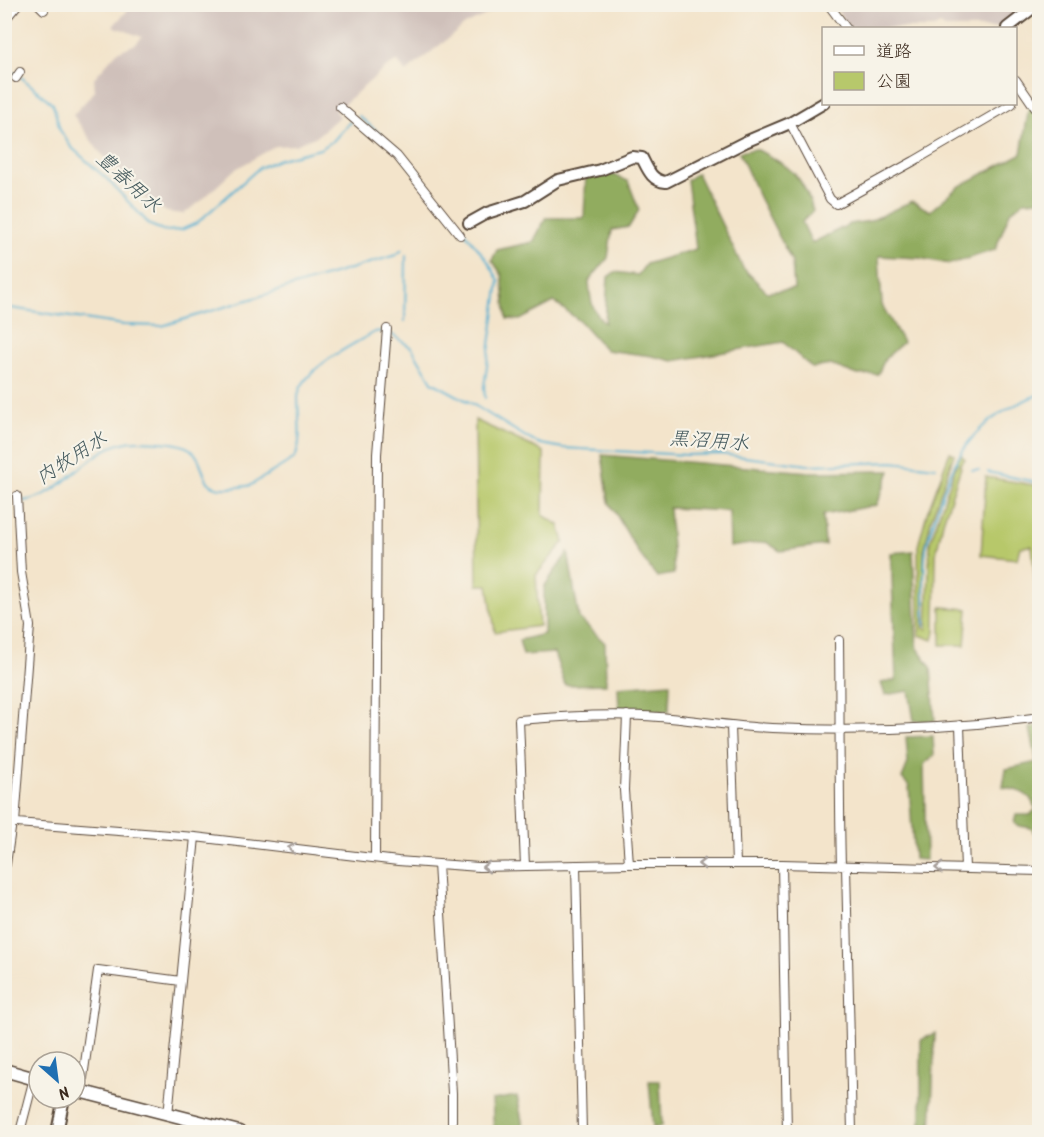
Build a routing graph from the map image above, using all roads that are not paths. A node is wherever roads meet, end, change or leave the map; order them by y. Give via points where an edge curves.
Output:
1 (18, 4) edge
2 (828, 4) edge
3 (1038, 4) edge
4 (8, 16) dead end
5 (845, 27) edge
6 (1008, 27) edge
7 (1017, 82) edge
8 (1026, 95) junction
9 (1017, 100) edge
10 (822, 104) edge
11 (1009, 105) edge
12 (340, 108) dead end
13 (1040, 115) edge
14 (790, 123) junction
15 (469, 223) joint
16 (387, 329) dead end
17 (17, 496) dead end
18 (839, 640) dead end
19 (627, 716) junction
20 (1040, 717) edge
21 (731, 726) junction
22 (960, 726) junction
23 (841, 730) junction
24 (10, 822) edge
25 (195, 837) junction
26 (375, 858) junction
27 (4, 864) edge
28 (438, 864) junction
29 (629, 864) junction
30 (736, 864) junction
31 (782, 864) junction
32 (576, 865) junction
33 (525, 866) junction
34 (844, 866) junction
35 (965, 868) junction
36 (1040, 871) edge
37 (181, 981) junction
38 (85, 1050) edge
39 (4, 1070) edge
40 (27, 1076) edge
41 (87, 1093) edge
42 (27, 1109) edge
43 (62, 1110) edge
44 (168, 1115) junction
45 (193, 1127) edge
46 (20, 1132) edge
47 (57, 1132) edge
48 (235, 1132) edge
49 (452, 1132) edge
50 (582, 1132) edge
51 (787, 1132) edge
52 (852, 1132) edge

1 - 4 street
2 - 5 street
3 - 6 street
7 - 8 street
8 - 9 street
8 - 13 street
10 - 14 street
11 - 14 street via 836,204
12 - 15 street via 397,156 458,232
14 - 15 street via 666,182 653,177 642,158 632,157 558,180 525,201
16 - 26 street via 377,454
17 - 24 street via 21,572 30,626
18 - 23 street
19 - 21 street
19 - 29 street via 624,790
19 - 33 street via 519,720
20 - 22 street
21 - 23 street
21 - 30 street
22 - 23 street
22 - 35 street
23 - 34 street via 839,782
24 - 25 street
24 - 27 street
26 -> 25 street
25 - 37 street
26 - 28 street
33 -> 28 street
28 - 49 street
30 -> 29 street
29 - 32 street
30 - 31 street
31 - 34 street
31 - 51 street
32 - 33 street
32 - 50 street
35 -> 34 street
34 - 52 street
35 - 36 street
37 - 38 street via 98,970
37 - 44 street
39 - 40 main road
41 - 44 main road
42 - 46 street
43 - 47 street
44 - 45 main road
45 - 48 main road

